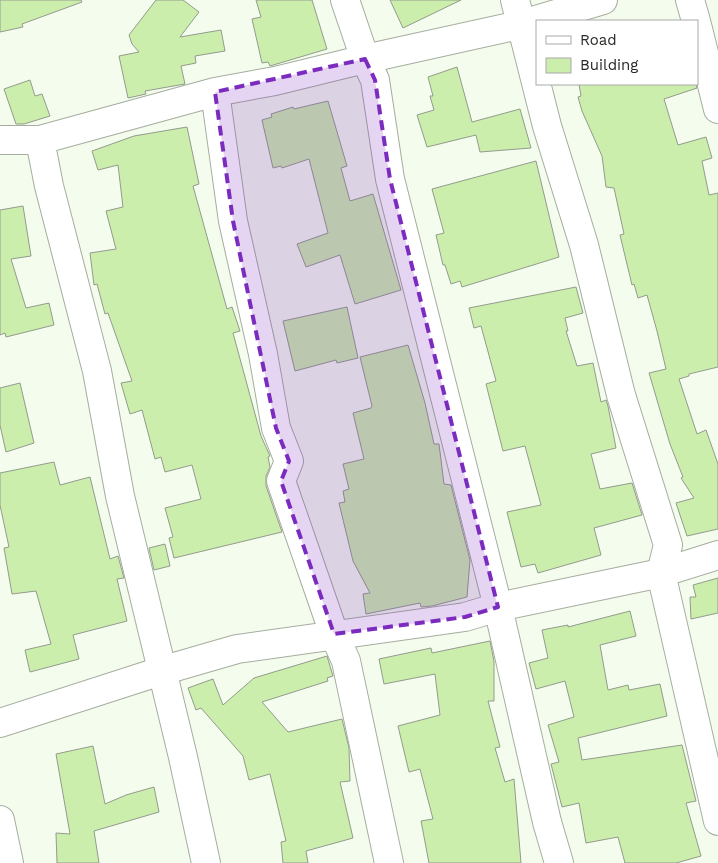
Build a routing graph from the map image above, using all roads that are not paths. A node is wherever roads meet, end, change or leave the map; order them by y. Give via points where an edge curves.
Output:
1 (345, 0) edge
2 (603, 0) edge
3 (690, 0) edge
4 (517, 12) edge
5 (696, 20) edge
6 (698, 29) edge
7 (364, 59) junction
8 (536, 84) edge
9 (536, 85) edge
10 (215, 92) junction
11 (718, 109) edge
12 (0, 140) edge
13 (40, 140) junction
14 (718, 555) edge
15 (661, 573) junction
16 (498, 607) junction
17 (334, 634) junction
18 (162, 670) junction
19 (0, 723) edge
20 (0, 820) edge
21 (718, 821) edge
22 (9, 863) edge
23 (206, 863) edge
24 (390, 863) edge
25 (559, 863) edge

1 - 7 street
2 - 4 street
3 - 5 street
4 - 7 street
4 - 8 street
6 - 11 street
7 - 10 street via 275,82
7 - 16 street via 375,80 390,179
9 - 15 street via 584,245 621,395 668,545
10 - 13 street
10 - 17 street via 233,221 276,428 288,461 282,481
12 - 13 street
13 - 18 street via 97,371 120,496
14 - 15 street
15 - 16 street
15 - 21 street
16 - 17 street via 465,617
16 - 25 street
17 - 18 street via 237,649
17 - 24 street via 346,661
18 - 19 street
18 - 23 street
20 - 22 street

